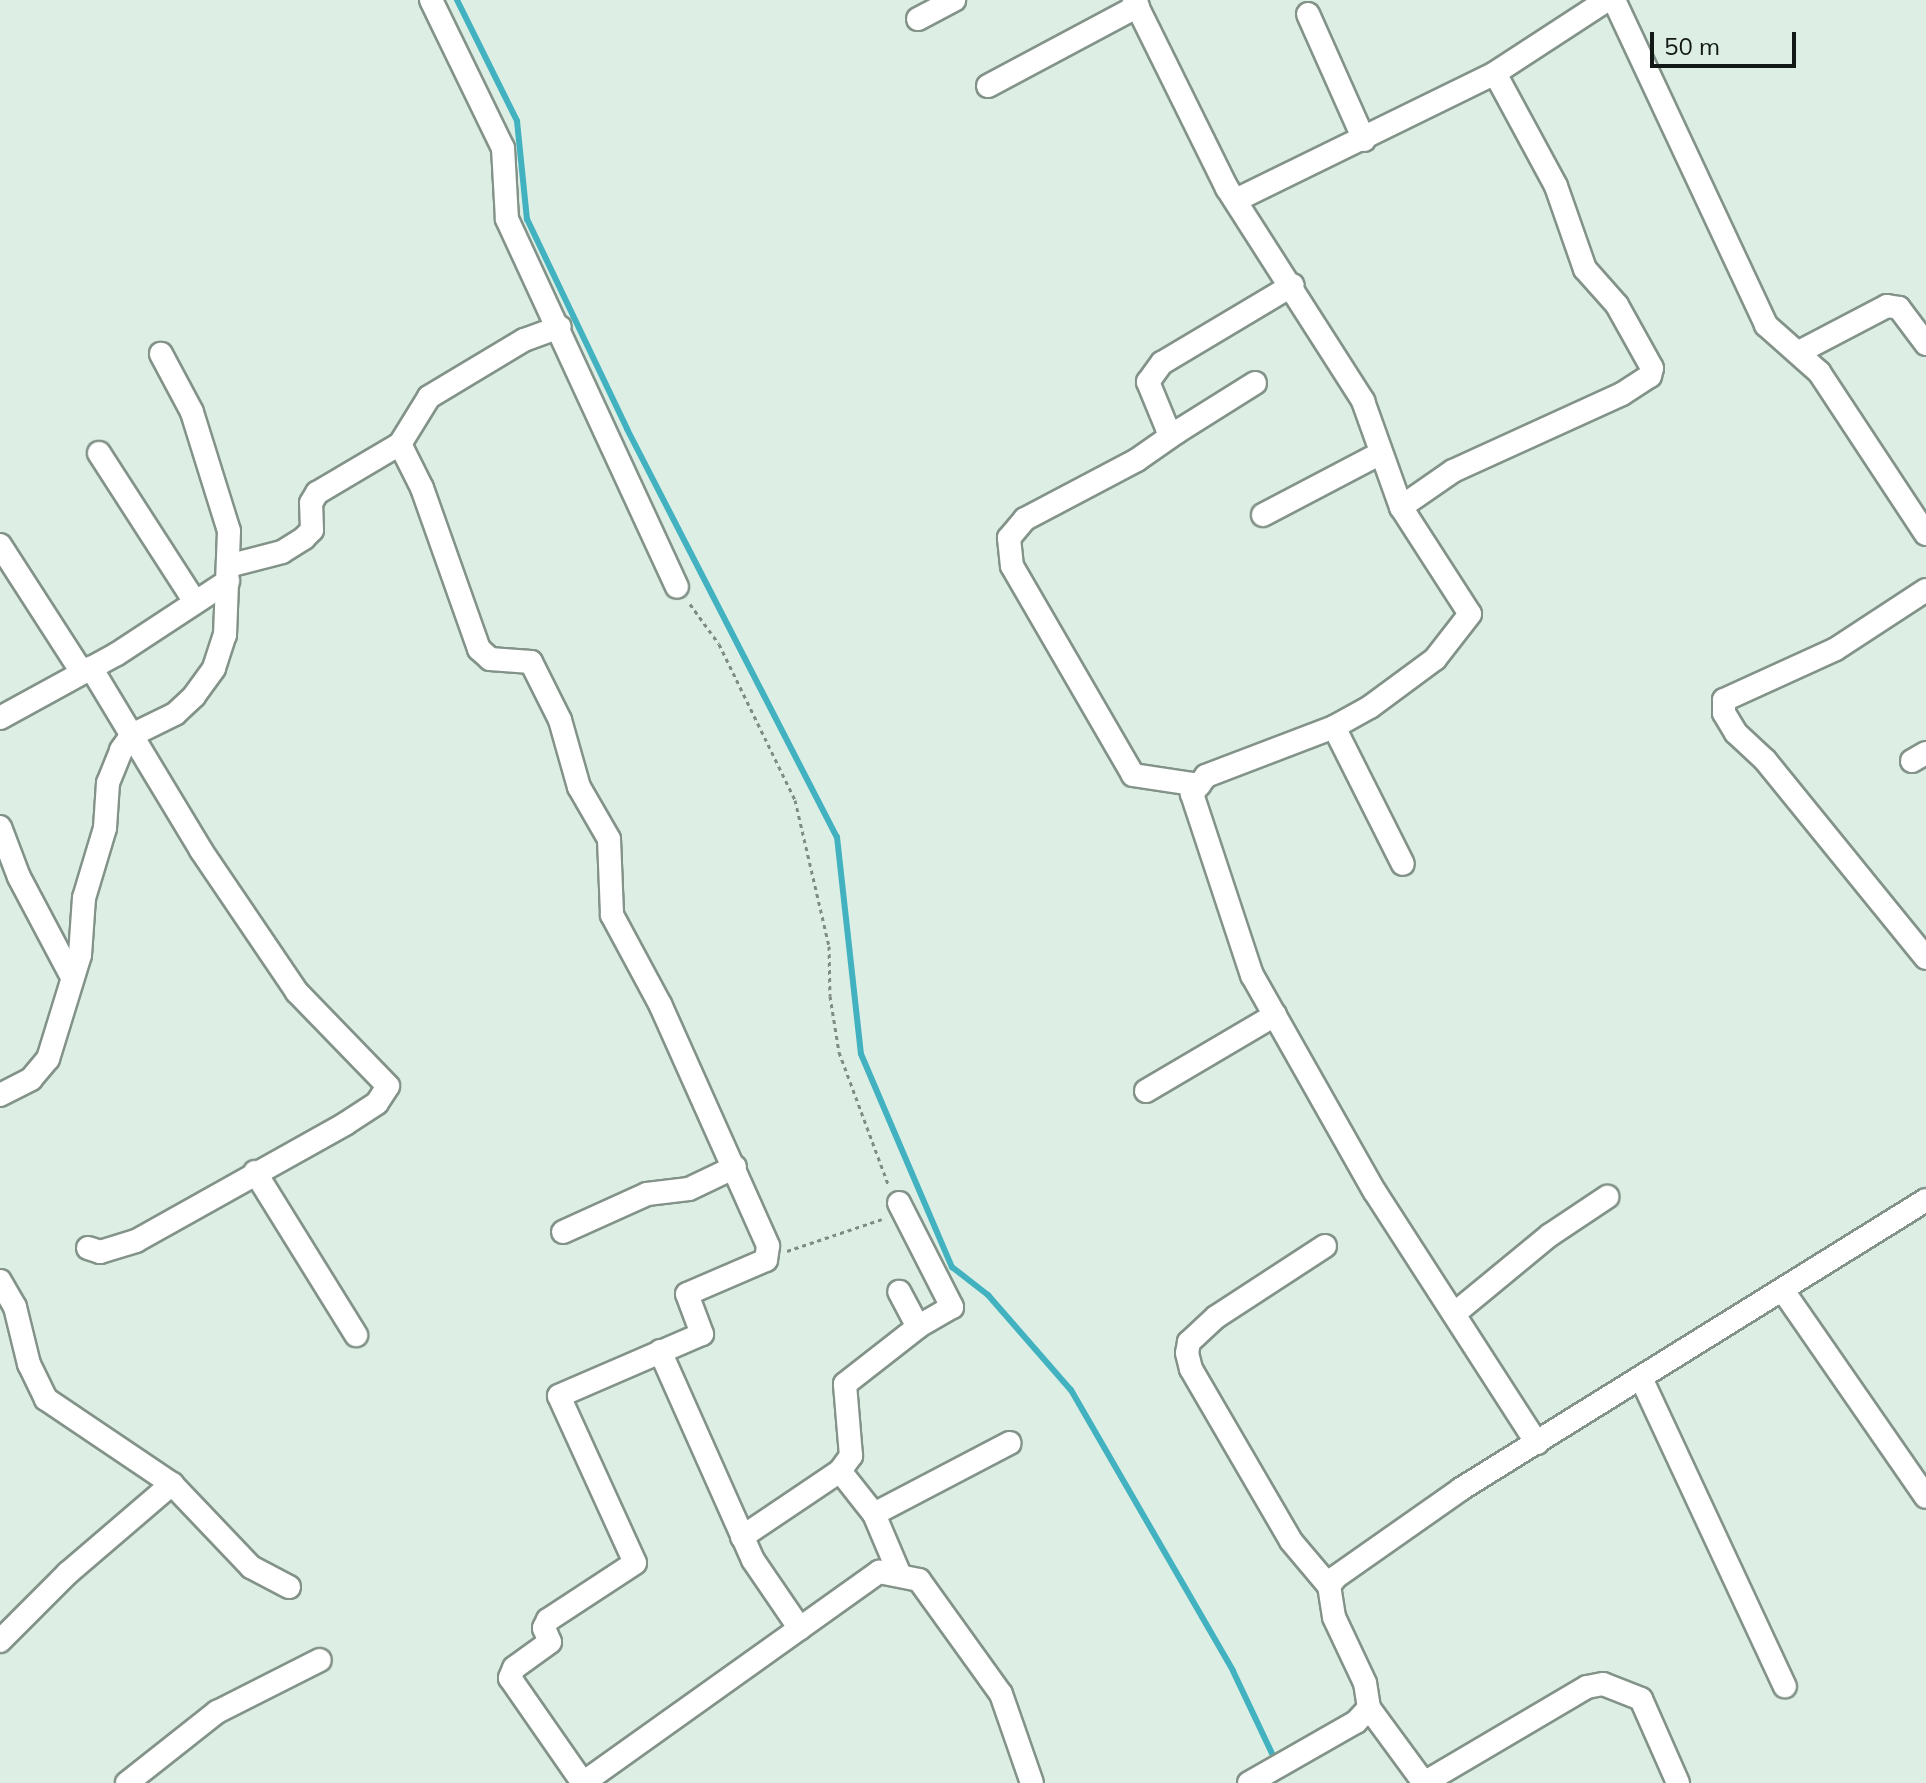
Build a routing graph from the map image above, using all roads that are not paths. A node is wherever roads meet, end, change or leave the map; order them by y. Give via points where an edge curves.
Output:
1 (431, 0) edge
2 (954, 0) edge
3 (1607, 0) edge
4 (1614, 0) edge
5 (1136, 3) edge
6 (1308, 14) dead end
7 (918, 19) dead end
8 (1495, 73) junction
9 (988, 86) dead end
10 (1364, 140) junction
11 (1236, 200) junction
12 (1293, 285) junction
13 (560, 327) junction
14 (1925, 339) edge
15 (1801, 351) junction
16 (161, 354) dead end
17 (1255, 383) dead end
18 (1177, 432) junction
19 (400, 444) junction
20 (99, 453) dead end
21 (1381, 453) junction
22 (1401, 507) junction
23 (1263, 515) dead end
24 (1926, 534) edge
25 (0, 545) edge
26 (228, 573) junction
27 (677, 587) road end
28 (1926, 590) edge
29 (195, 602) junction
30 (87, 670) junction
31 (0, 718) edge
32 (1334, 727) junction
33 (132, 735) junction
34 (1199, 785) junction
35 (0, 827) edge
36 (1403, 864) dead end
37 (1926, 958) edge
38 (72, 977) junction
39 (1275, 1015) junction
40 (1146, 1091) dead end
41 (0, 1095) edge
42 (735, 1167) junction
43 (255, 1172) junction
44 (1607, 1197) dead end
45 (1926, 1200) edge
46 (899, 1203) road end
47 (563, 1232) dead end
48 (1325, 1246) dead end
49 (88, 1248) dead end
50 (0, 1281) edge
51 (899, 1292) dead end
52 (1784, 1292) junction
53 (1454, 1314) junction
54 (918, 1327) junction
55 (356, 1335) dead end
56 (660, 1351) junction
57 (1642, 1380) junction
58 (1010, 1443) dead end
59 (1537, 1443) junction
60 (840, 1471) junction
61 (172, 1484) junction
62 (1926, 1497) edge
63 (874, 1514) junction
64 (742, 1537) junction
65 (899, 1573) junction
66 (1329, 1586) junction
67 (289, 1587) dead end
68 (800, 1629) junction
69 (0, 1641) edge
70 (320, 1660) dead end
71 (1785, 1686) dead end
72 (1369, 1708) junction
73 (1251, 1782) edge
74 (127, 1783) edge
75 (583, 1783) edge
76 (1032, 1783) edge
77 (1424, 1783) edge
78 (1678, 1783) edge

1 - 13 street via 494,123 503,148 507,219
2 - 7 street
3 - 8 street
4 - 15 street via 1766,325
5 - 9 street
5 - 11 street
6 - 10 street
8 - 10 street
8 - 22 street via 1556,186 1585,269 1617,305 1652,368 1650,376 1622,394 1453,471
10 - 11 street
11 - 12 street
12 - 18 street via 1152,373 1152,396 1167,428
12 - 21 street via 1363,401
13 - 19 street via 524,340 429,397
13 - 27 street
14 - 15 street via 1899,308 1887,306
15 - 24 street
16 - 26 street via 192,412 229,531
17 - 18 street
18 - 34 street via 1137,460 1025,519 1009,538 1012,566 1133,775
19 - 26 street via 317,493 311,503 312,530 304,538
19 - 42 street via 422,488 479,649 490,659 531,662 550,696 579,787 609,839 612,915
20 - 29 street
21 - 22 street
21 - 23 street
22 - 32 street via 1470,614 1435,659
25 - 30 street
26 - 29 street
26 - 33 street via 225,635 214,668 175,714
28 - 37 street via 1836,649 1724,700 1724,713
29 - 30 street
30 - 31 street
30 - 33 street
32 - 34 street via 1206,776
32 - 36 street
33 - 38 street via 108,783 105,828 84,898 80,955
33 - 43 street via 297,992 388,1086 377,1103
34 - 39 street via 1192,794 1252,975
35 - 38 street via 19,877
38 - 41 street via 48,1059 31,1079
39 - 40 street
39 - 53 street via 1375,1192
42 - 47 street via 689,1189 647,1194
42 - 56 street via 768,1246 766,1260 687,1294 702,1334
43 - 49 street via 136,1241 100,1252
43 - 55 street
44 - 53 street via 1550,1235
45 - 52 street
46 - 54 street via 952,1307
48 - 66 street via 1216,1317 1189,1342 1187,1353 1191,1369 1291,1541
50 - 61 street via 15,1307 29,1364 46,1399
51 - 54 street
52 - 57 street
52 - 62 street
53 - 59 street
54 - 60 street via 845,1384 851,1456
56 - 64 street
56 - 75 street via 559,1396 635,1563 548,1620 544,1628 550,1642 514,1668 510,1678
57 - 59 street
57 - 71 street
58 - 63 street
59 - 66 street via 1461,1489
60 - 63 street
60 - 64 street
61 - 67 street via 251,1567
61 - 69 street
63 - 65 street
64 - 68 street
65 - 68 street via 879,1572
65 - 76 street via 919,1580 1001,1694
66 - 72 street via 1334,1617 1365,1683
68 - 75 street
70 - 74 street via 229,1704
72 - 73 street via 1356,1722
72 - 77 street
77 - 78 street via 1587,1687 1603,1684 1641,1699

